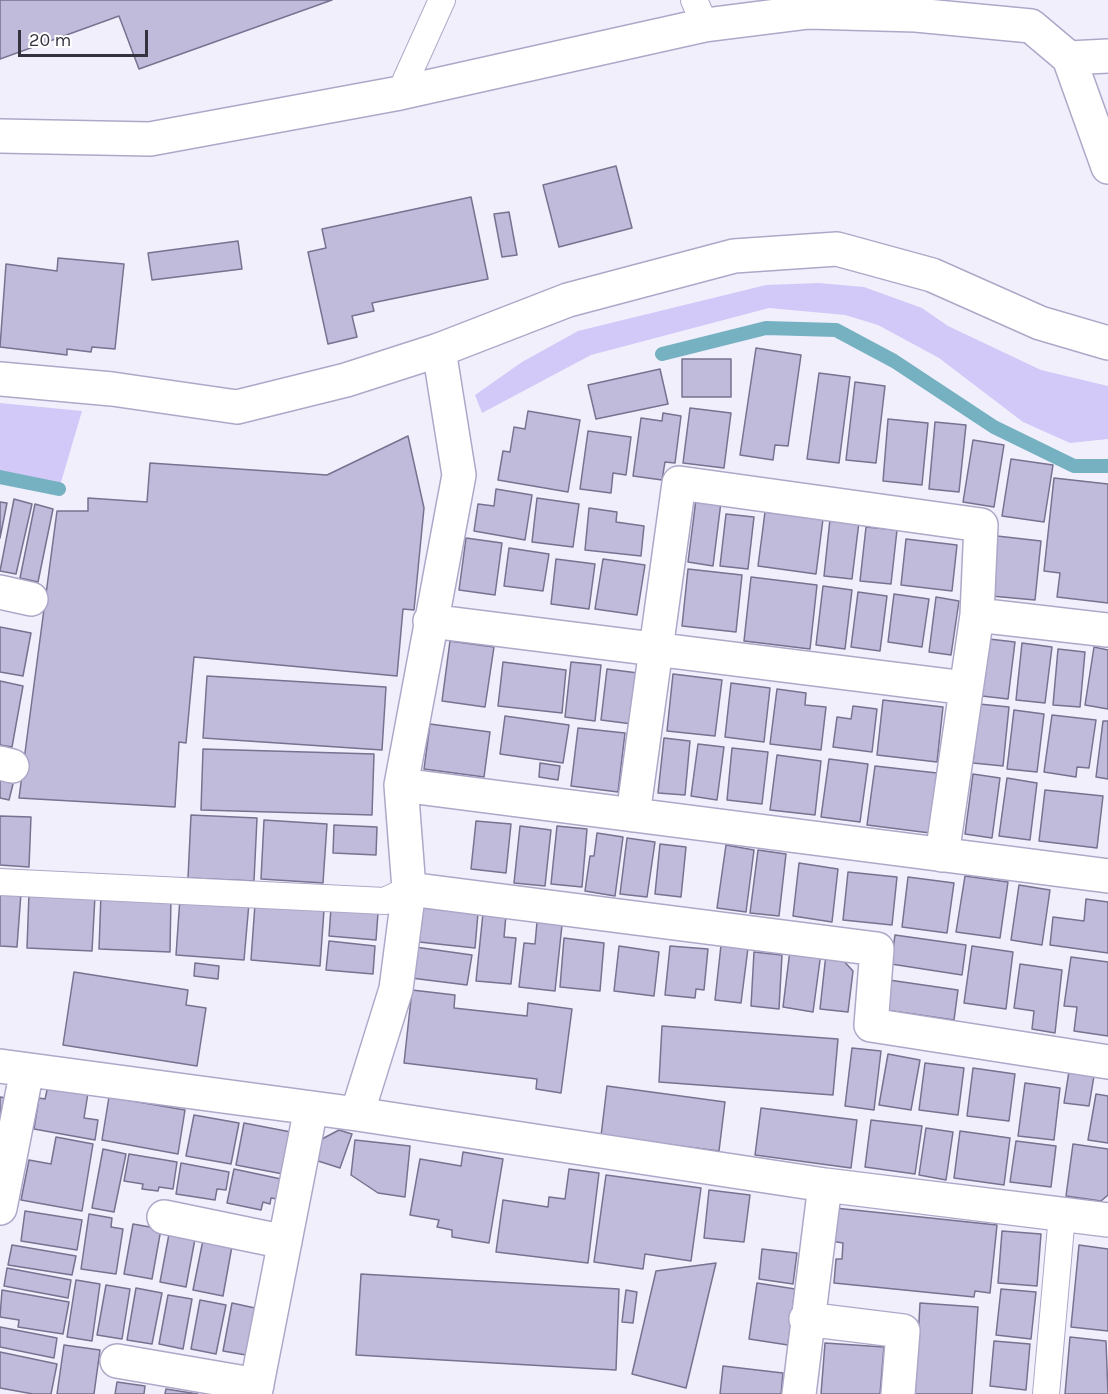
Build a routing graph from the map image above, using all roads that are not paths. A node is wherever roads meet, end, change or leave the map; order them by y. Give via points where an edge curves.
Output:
1 (442, 0) edge
2 (700, 12) edge
3 (1108, 56) edge
4 (1069, 58) junction
5 (400, 93) junction
6 (0, 136) edge
7 (1108, 166) edge
8 (1108, 343) edge
9 (439, 350) junction
10 (0, 379) edge
11 (977, 615) junction
12 (430, 621) junction
13 (1108, 630) edge
14 (656, 648) junction
15 (966, 688) junction
16 (401, 785) junction
17 (633, 815) junction
18 (942, 855) junction
19 (1108, 876) edge
20 (0, 882) edge
21 (409, 889) junction
22 (1108, 1062) edge
23 (13, 1068) edge
24 (311, 1108) junction
25 (357, 1114) junction
26 (825, 1185) junction
27 (0, 1209) edge
28 (1062, 1215) junction
29 (164, 1217) dead end
30 (1108, 1220) edge
31 (285, 1242) junction
32 (806, 1319) junction
33 (117, 1361) dead end
34 (256, 1389) edge
35 (799, 1394) edge
36 (898, 1394) edge
37 (1046, 1394) edge

1 - 5 lane
2 - 4 street via 939,17 1032,26
2 - 5 street
3 - 4 street
4 - 7 street
5 - 6 street via 150,139
8 - 9 street via 1040,323 932,275 837,249 734,256 568,300
9 - 10 street via 346,380 237,407 112,389
9 - 12 street via 459,475
11 - 13 street
11 - 14 street via 981,525 679,483
11 - 15 street
12 - 14 street
12 - 16 street
14 - 15 street
14 - 17 street
15 - 18 street
16 - 17 street
16 - 21 street
17 - 18 street
18 - 19 street
20 - 21 lane via 385,901
21 - 22 street via 877,949 871,1025
21 - 25 street via 396,989
23 - 24 street
23 - 27 street
24 - 25 street
24 - 31 street
25 - 26 street
26 - 28 street
26 - 32 street
28 - 30 street
28 - 37 lane
29 - 31 street
31 - 34 street
32 - 35 street
32 - 36 street via 903,1331
33 - 34 street

